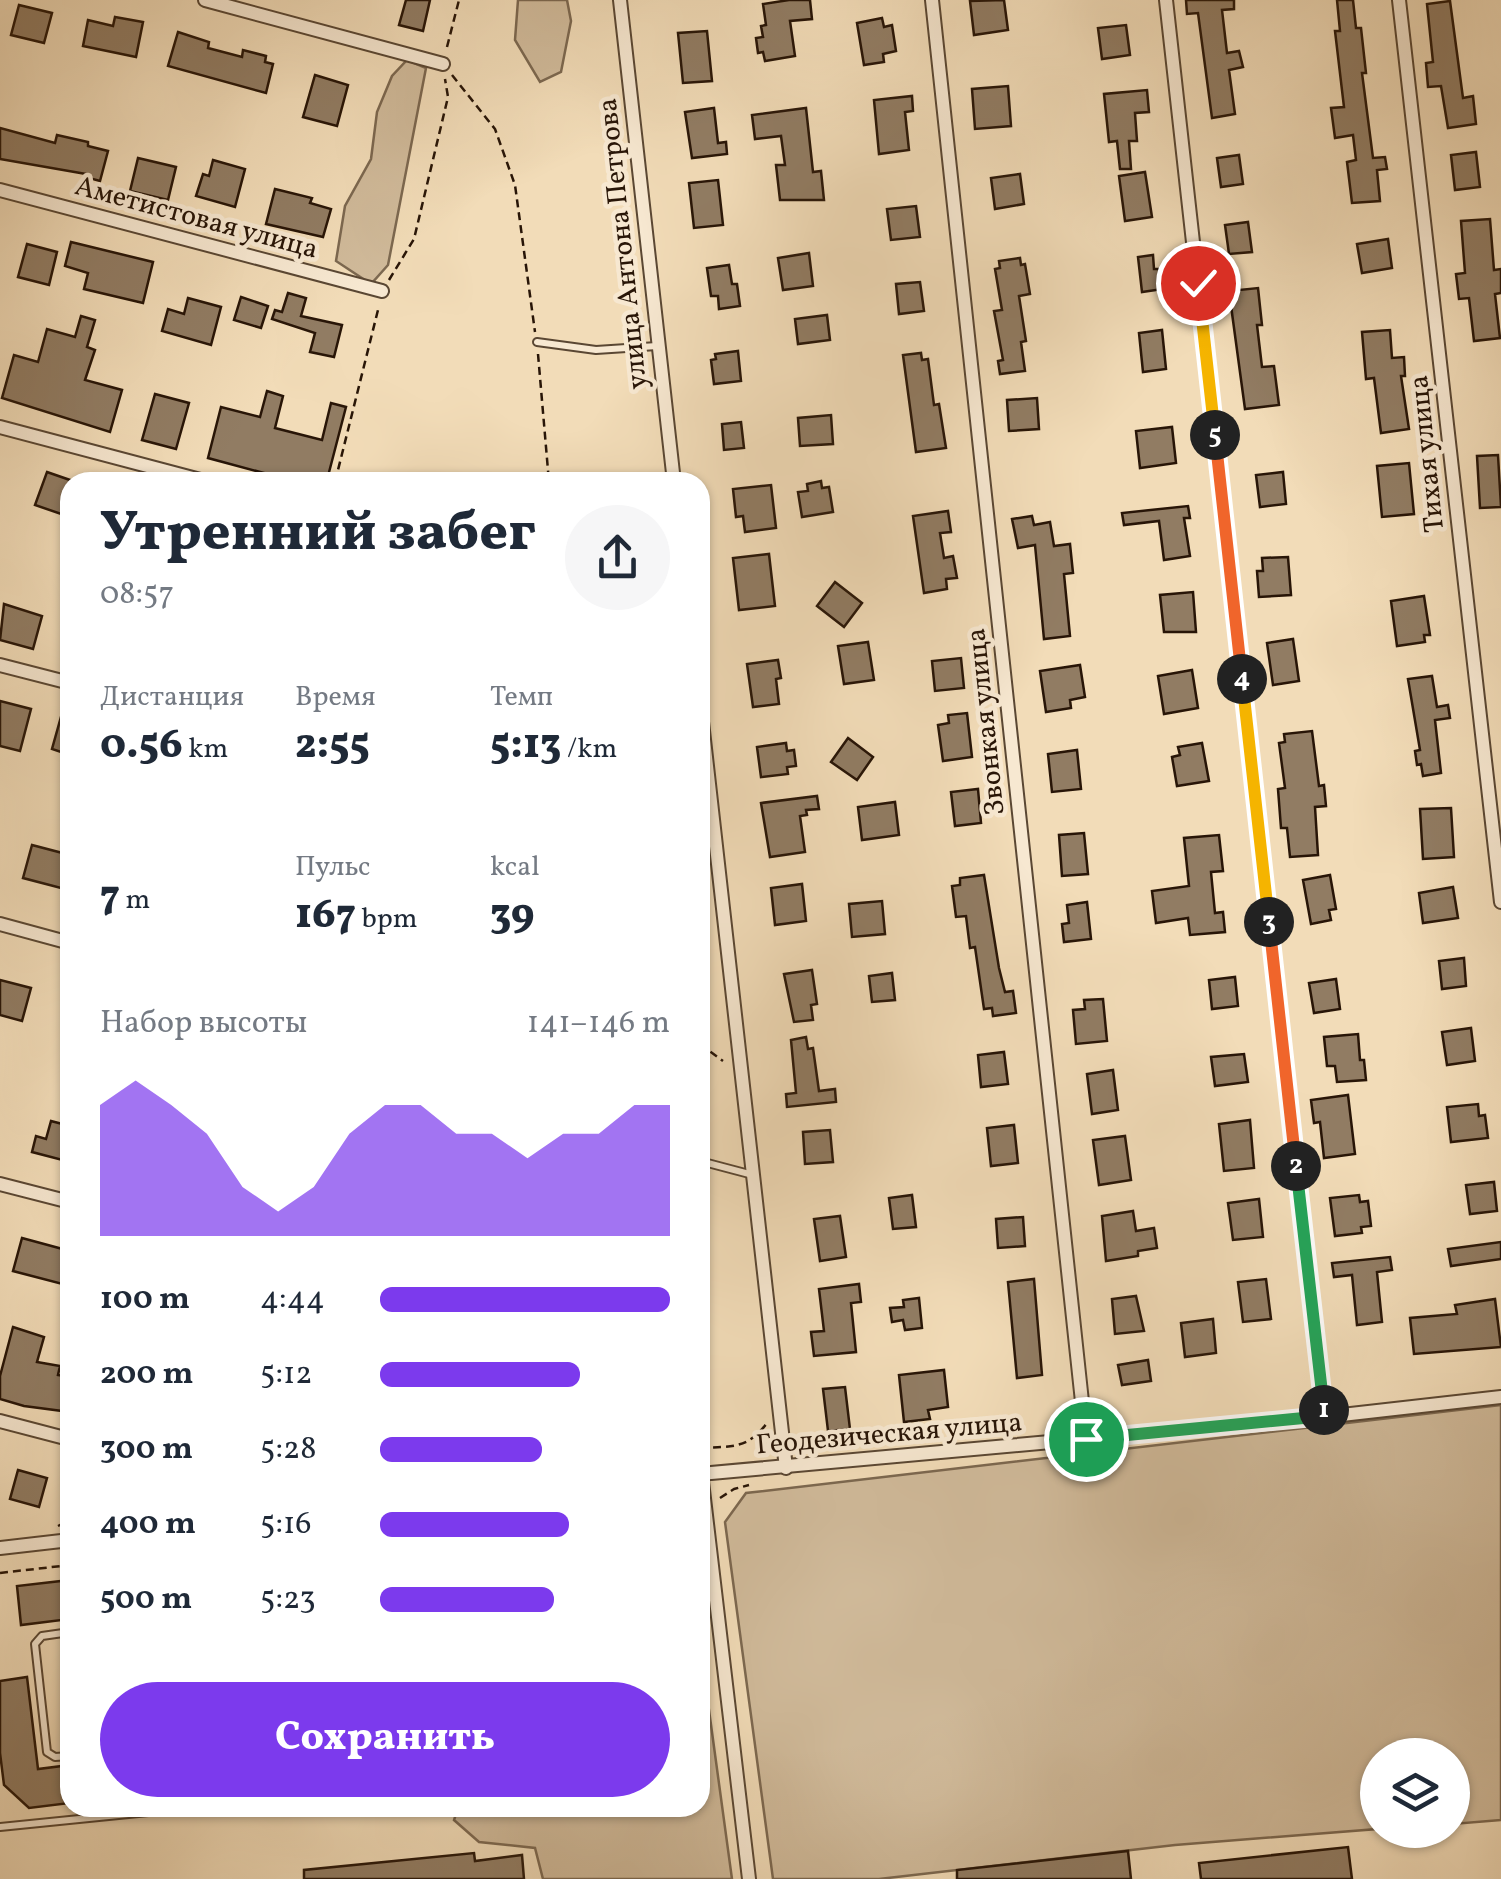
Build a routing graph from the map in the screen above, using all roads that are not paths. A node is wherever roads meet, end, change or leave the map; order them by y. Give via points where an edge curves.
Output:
1 (205, 0) edge
2 (620, 0) edge
3 (932, 0) edge
4 (1166, 0) edge
5 (1399, 0) edge
6 (442, 64) road end
7 (0, 190) edge
8 (382, 291) road end
9 (537, 342) road end
10 (657, 346) junction
11 (0, 427) edge
12 (170, 472) edge
13 (673, 472) edge
14 (0, 665) edge
15 (60, 680) edge
16 (710, 791) edge
17 (1501, 902) edge
18 (0, 924) edge
19 (60, 939) edge
20 (710, 1164) edge
21 (754, 1176) junction
22 (0, 1184) edge
23 (60, 1199) edge
24 (1501, 1397) edge
25 (1324, 1416) junction
26 (0, 1421) edge
27 (60, 1437) edge
28 (1086, 1439) junction
29 (786, 1468) junction
30 (710, 1473) edge
31 (60, 1541) edge
32 (0, 1548) edge
33 (710, 1548) edge
34 (60, 1633) edge
35 (60, 1757) edge
36 (81, 1817) edge
37 (0, 1827) edge
38 (750, 1879) edge

1 - 6 street
2 - 10 street, улица Антона Петрова
3 - 28 street, Звонкая улица
4 - 25 street
5 - 17 street, Тихая улица
7 - 8 street, Аметистовая улица
9 - 10 lane via 596,350
10 - 13 street, улица Антона Петрова
11 - 12 street
14 - 15 street
16 - 21 street
18 - 19 street
20 - 21 lane
21 - 29 street
22 - 23 street
24 - 25 street, Геодезическая улица
25 - 28 street, Геодезическая улица
26 - 27 street
28 - 29 street, Геодезическая улица
29 - 30 street, Геодезическая улица
31 - 32 street
33 - 38 street
34 - 35 lane via 35,1644 48,1752
36 - 37 lane

